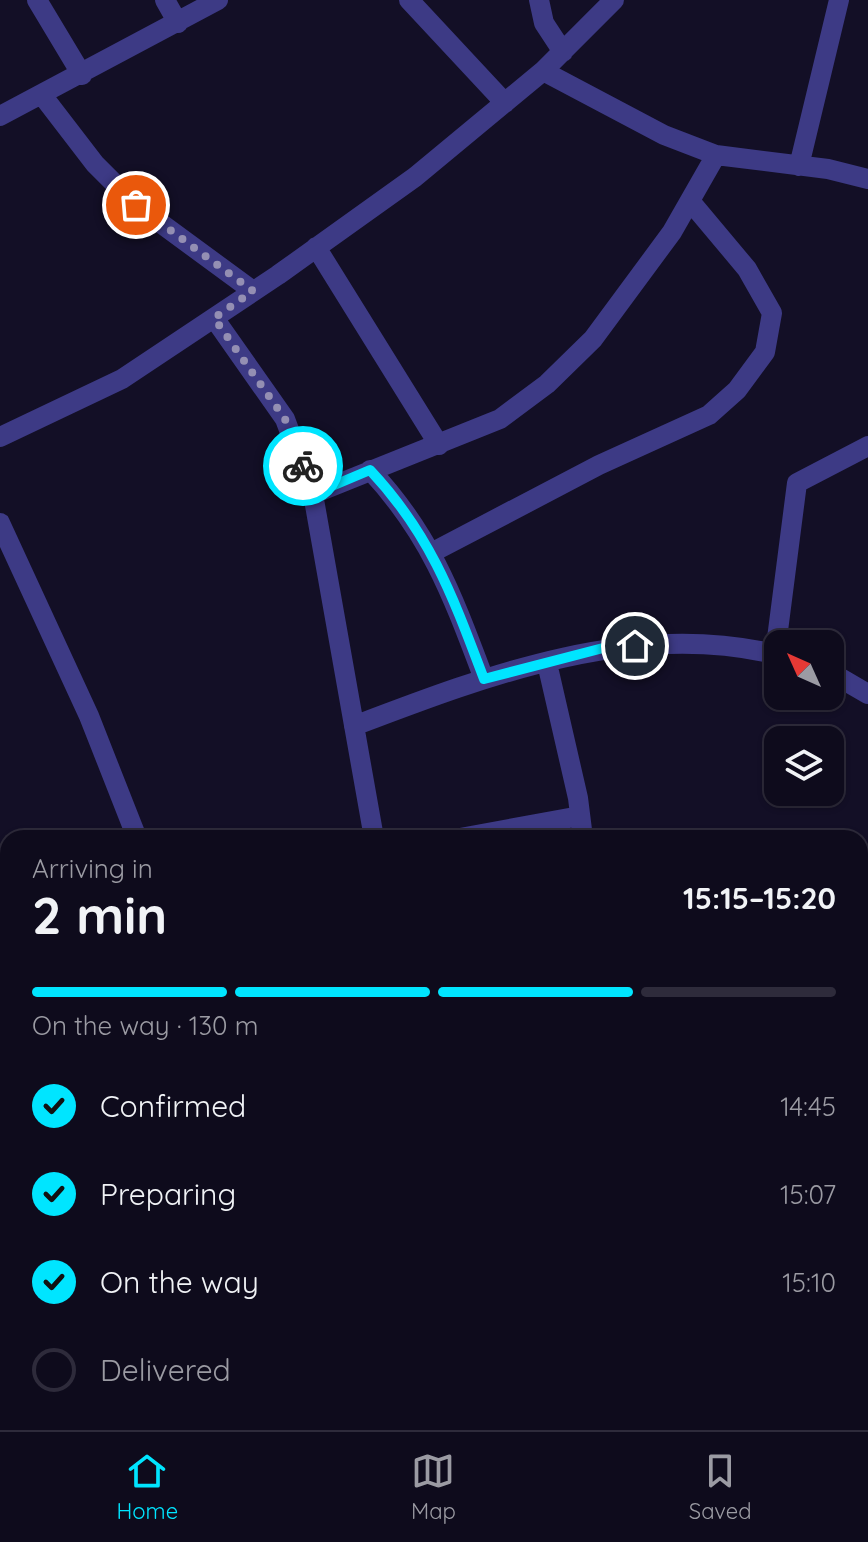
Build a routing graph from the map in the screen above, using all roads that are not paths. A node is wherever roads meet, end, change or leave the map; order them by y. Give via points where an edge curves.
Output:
1 (37, 0) edge
2 (165, 0) edge
3 (218, 0) edge
4 (409, 0) edge
5 (539, 0) edge
6 (614, 0) edge
7 (839, 0) edge
8 (178, 23) junction
9 (563, 52) junction
10 (543, 71) junction
11 (82, 75) junction
12 (42, 95) junction
13 (505, 103) junction
14 (0, 116) edge
15 (716, 155) junction
16 (799, 166) junction
17 (868, 179) edge
18 (690, 201) junction
19 (316, 247) junction
20 (253, 291) junction
21 (214, 318) junction
22 (0, 437) edge
23 (439, 445) junction
24 (868, 446) edge
25 (370, 470) junction
26 (313, 494) junction
27 (0, 523) edge
28 (431, 553) junction
29 (779, 630) edge
30 (764, 652) edge
31 (547, 663) junction
32 (484, 679) junction
33 (844, 680) edge
34 (868, 694) edge
35 (354, 726) junction
36 (580, 816) junction
37 (134, 830) edge
38 (373, 830) edge
39 (504, 830) edge
40 (582, 830) edge

1 - 11 street
2 - 8 street
3 - 8 street
4 - 13 street
5 - 9 street via 544,23
6 - 9 street
7 - 16 street
8 - 11 street
9 - 10 street
10 - 13 street
10 - 15 street via 664,135
11 - 12 street
12 - 14 street
12 - 20 street via 95,164 136,205
13 - 19 street via 415,177
15 - 16 street
15 - 18 street
16 - 17 street
18 - 23 street via 584,348 547,384 500,419
18 - 28 street via 747,269 772,313 765,352 737,390 709,415 599,465
19 - 20 street
19 - 23 street
20 - 21 street
21 - 22 street via 122,379
21 - 26 street via 285,419
23 - 25 street
24 - 29 street via 797,483
25 - 26 street
25 - 28 street via 417,525
26 - 35 street
27 - 37 street via 89,716
28 - 32 street
30 - 31 street via 717,642 607,647
31 - 32 street
31 - 36 street
32 - 35 street
33 - 34 street
35 - 38 street
36 - 39 street
36 - 40 street

